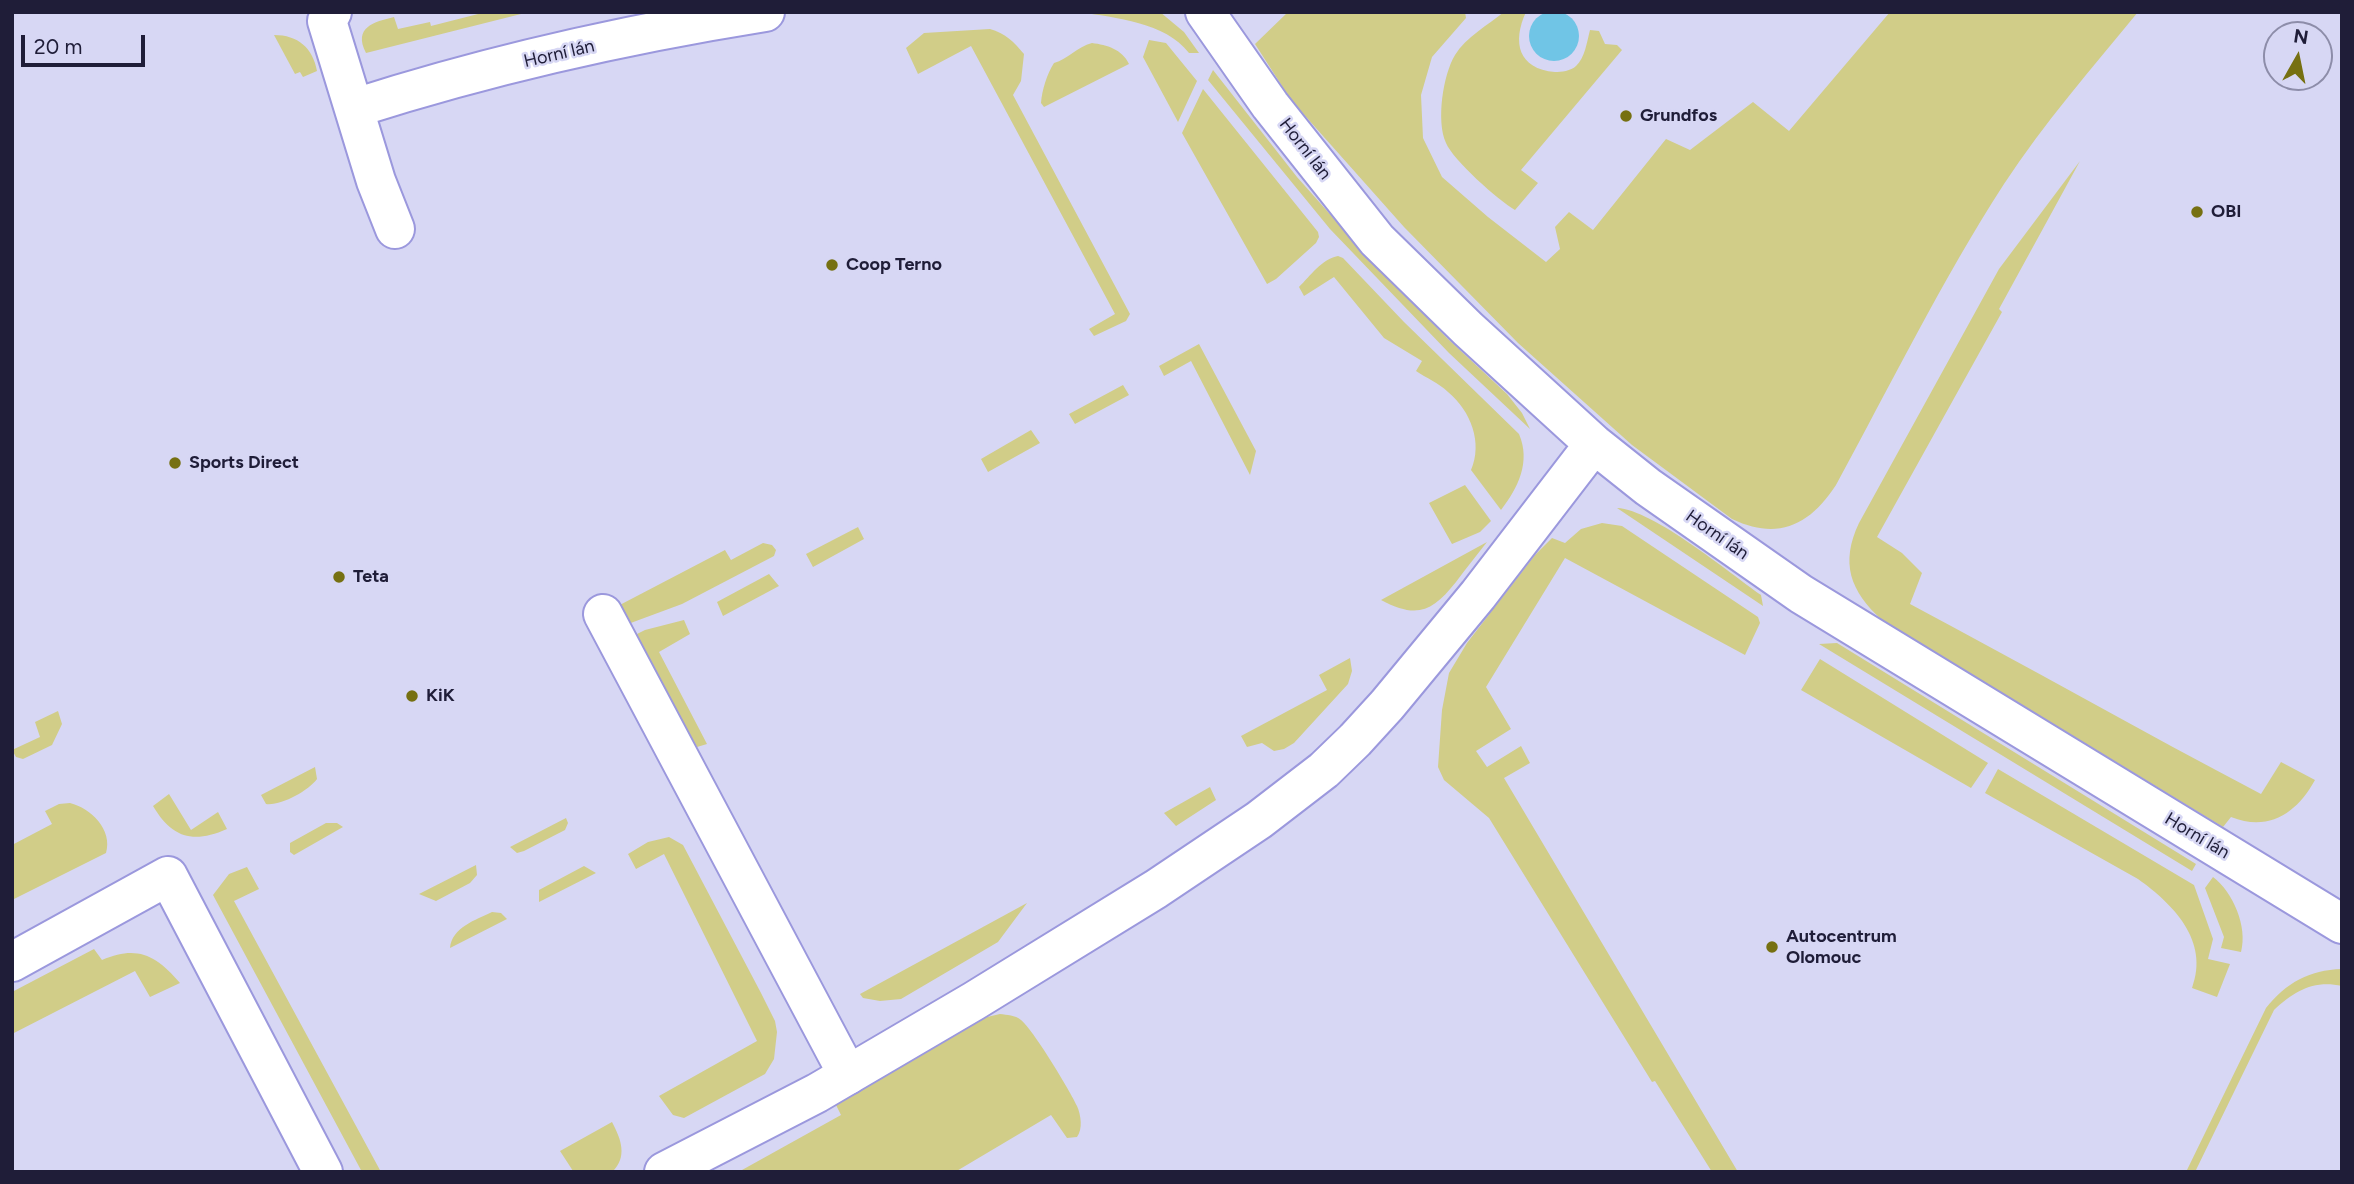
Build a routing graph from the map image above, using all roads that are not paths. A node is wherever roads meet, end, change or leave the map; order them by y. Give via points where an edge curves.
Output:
1 (332, 12) edge
2 (765, 12) edge
3 (1205, 12) edge
4 (355, 108) junction
5 (396, 229) dead end
6 (1594, 444) junction
7 (603, 614) dead end
8 (2342, 924) edge
9 (12, 962) edge
10 (848, 1075) junction
11 (323, 1172) edge
12 (664, 1172) edge

1 - 4 street via 327,21
2 - 4 street, Horní lán via 506,66
3 - 6 street, Horní lán via 1270,105 1377,240
4 - 5 street via 376,181
6 - 8 street, Horní lán via 1801,594
6 - 10 street via 1420,667 1324,770 1156,889
7 - 10 street
9 - 11 street via 168,876
10 - 12 street

